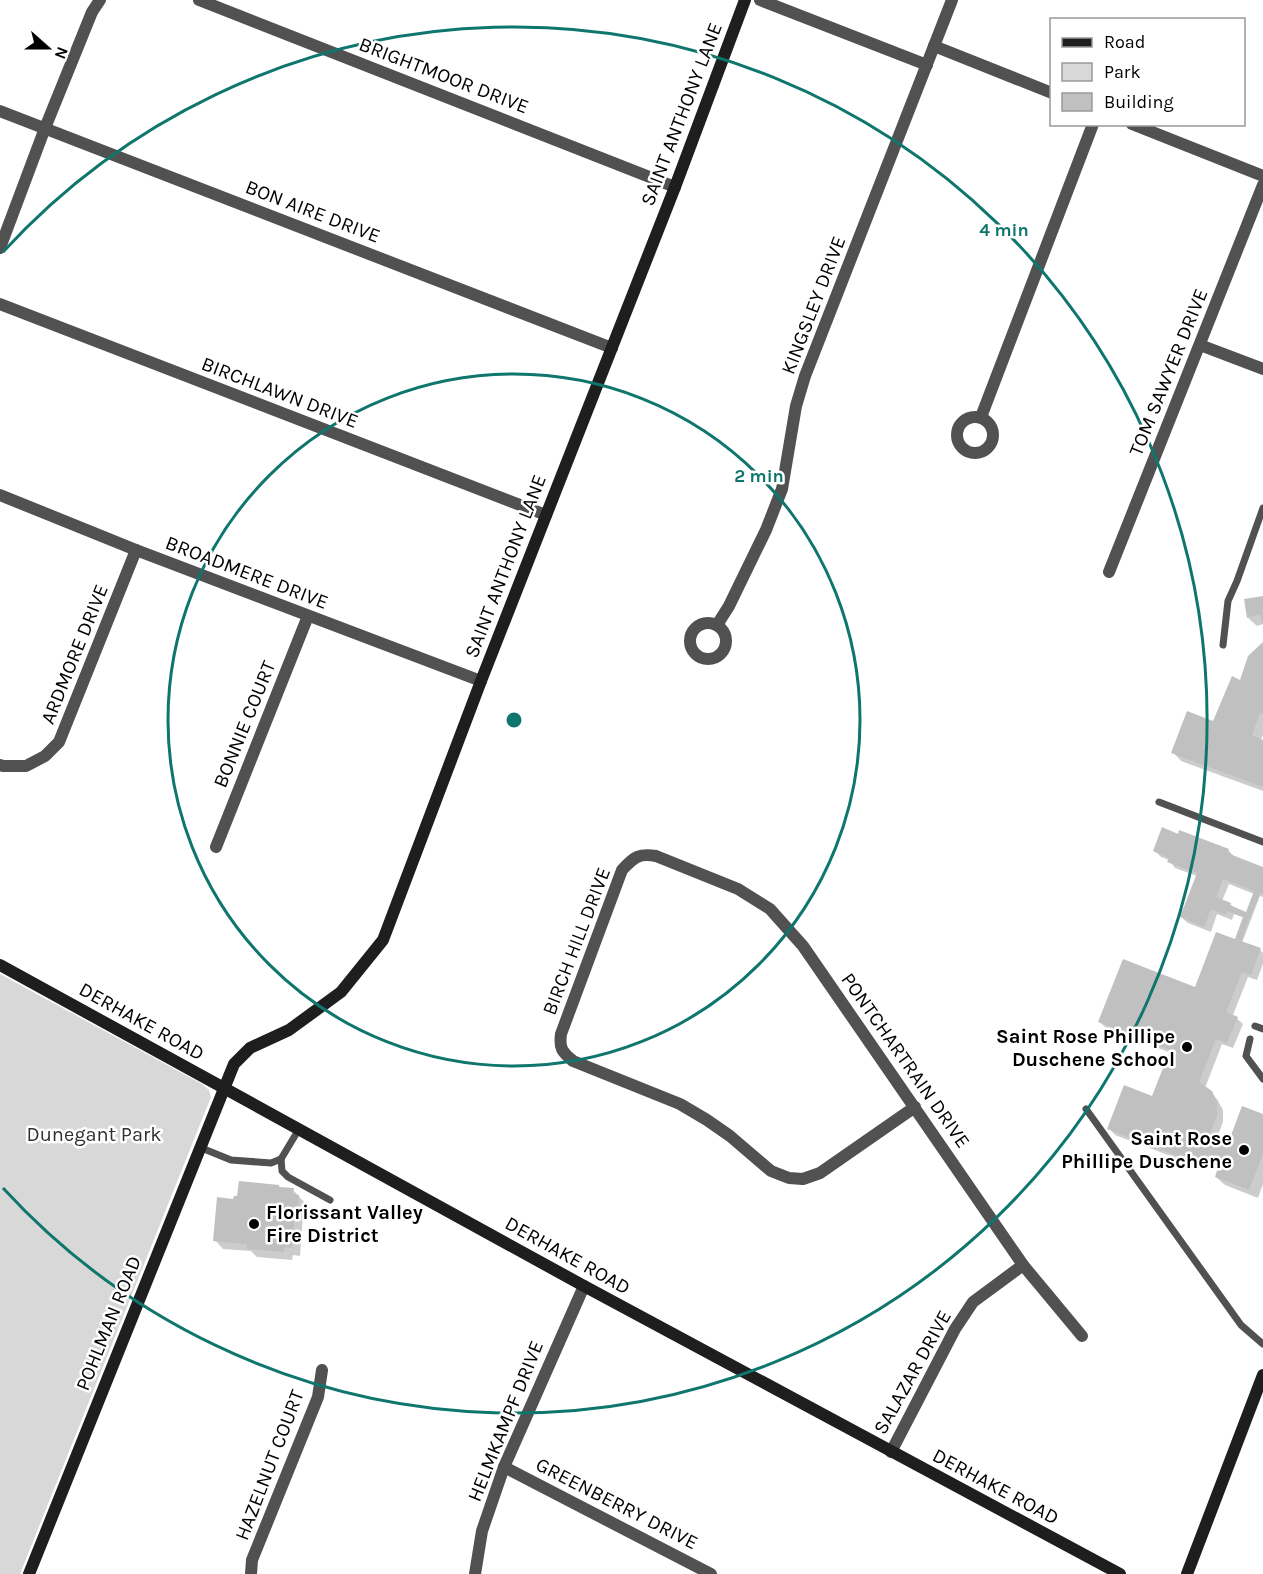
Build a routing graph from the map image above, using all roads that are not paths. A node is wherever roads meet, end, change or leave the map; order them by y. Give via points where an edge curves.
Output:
1 (100, 0) edge
2 (199, 0) edge
3 (745, 0) edge
4 (760, 0) edge
5 (952, 0) edge
6 (934, 46) junction
7 (927, 65) junction
8 (1050, 92) edge
9 (0, 111) edge
10 (1092, 126) edge
11 (1137, 126) edge
12 (45, 128) junction
13 (1263, 176) edge
14 (1263, 185) edge
15 (675, 187) junction
16 (0, 248) edge
17 (0, 304) edge
18 (1200, 345) junction
19 (612, 348) junction
20 (1263, 369) edge
21 (981, 417) dead end
22 (0, 495) edge
23 (1263, 508) edge
24 (546, 515) junction
25 (136, 550) junction
26 (1109, 572) dead end
27 (308, 616) junction
28 (717, 625) dead end
29 (1222, 645) dead end
30 (481, 681) junction
31 (0, 765) edge
32 (1159, 802) dead end
33 (1263, 842) edge
34 (216, 847) dead end
35 (656, 856) joint
36 (0, 965) edge
37 (1255, 1026) dead end
38 (1263, 1029) edge
39 (1250, 1039) dead end
40 (1263, 1079) edge
41 (223, 1087) junction
42 (915, 1107) junction
43 (1086, 1109) dead end
44 (299, 1129) junction
45 (199, 1147) junction
46 (281, 1159) junction
47 (330, 1200) dead end
48 (1023, 1265) junction
49 (584, 1286) junction
50 (1082, 1336) dead end
51 (1263, 1344) edge
52 (322, 1370) dead end
53 (1263, 1375) edge
54 (891, 1452) junction
55 (504, 1467) junction
56 (29, 1574) edge
57 (251, 1574) edge
58 (475, 1574) edge
59 (711, 1574) edge
60 (1120, 1574) edge
61 (1186, 1574) edge

1 - 12 street
2 - 15 street, BRIGHTMOOR DRIVE
3 - 15 street, SAINT ANTHONY LANE
4 - 7 street
5 - 6 street, KINGSLEY DRIVE
6 - 7 street, KINGSLEY DRIVE
6 - 8 street
7 - 28 street, KINGSLEY DRIVE via 805,376 782,489 766,530
9 - 12 street, BON AIRE DRIVE
10 - 21 street
11 - 13 street
12 - 16 street
12 - 19 street, BON AIRE DRIVE
14 - 18 street, TOM SAWYER DRIVE
15 - 19 street, SAINT ANTHONY LANE
17 - 24 street, BIRCHLAWN DRIVE
18 - 20 street
18 - 26 street, TOM SAWYER DRIVE
19 - 24 street, SAINT ANTHONY LANE
22 - 25 street, BROADMERE DRIVE
23 - 29 lane via 1228,601
24 - 30 street, SAINT ANTHONY LANE
25 - 27 street, BROADMERE DRIVE
25 - 31 street, ARDMORE DRIVE via 59,742 45,756 26,766
27 - 30 street, BROADMERE DRIVE
27 - 34 street, BONNIE COURT
30 - 41 street, SAINT ANTHONY LANE via 382,940 341,992 289,1030 250,1048 234,1064
32 - 33 lane
35 - 42 street, PONTCHARTRAIN DRIVE via 738,889 770,909 803,946
35 - 42 street, BIRCH HILL DRIVE via 643,854 622,870 561,1034 564,1054 680,1104 730,1136 771,1171 789,1178 803,1179 820,1173
36 - 41 street, DERHAKE ROAD
37 - 38 lane
39 - 40 lane via 1246,1056
41 - 44 street, DERHAKE ROAD
41 - 45 street, POHLMAN ROAD
42 - 48 street, PONTCHARTRAIN DRIVE
43 - 51 lane via 1241,1325
44 - 46 lane
44 - 49 street, DERHAKE ROAD
45 - 46 lane via 231,1160 271,1163
45 - 56 street, POHLMAN ROAD
46 - 47 lane via 282,1171 288,1177
48 - 50 street, PONTCHARTRAIN DRIVE
48 - 54 street, SALAZAR DRIVE via 973,1302
49 - 54 street, DERHAKE ROAD
49 - 55 street, HELMKAMPF DRIVE
52 - 57 street, HAZELNUT COURT via 318,1397 252,1560
53 - 61 street
54 - 60 street, DERHAKE ROAD
55 - 58 street, HELMKAMPF DRIVE via 482,1531
55 - 59 street, GREENBERRY DRIVE

